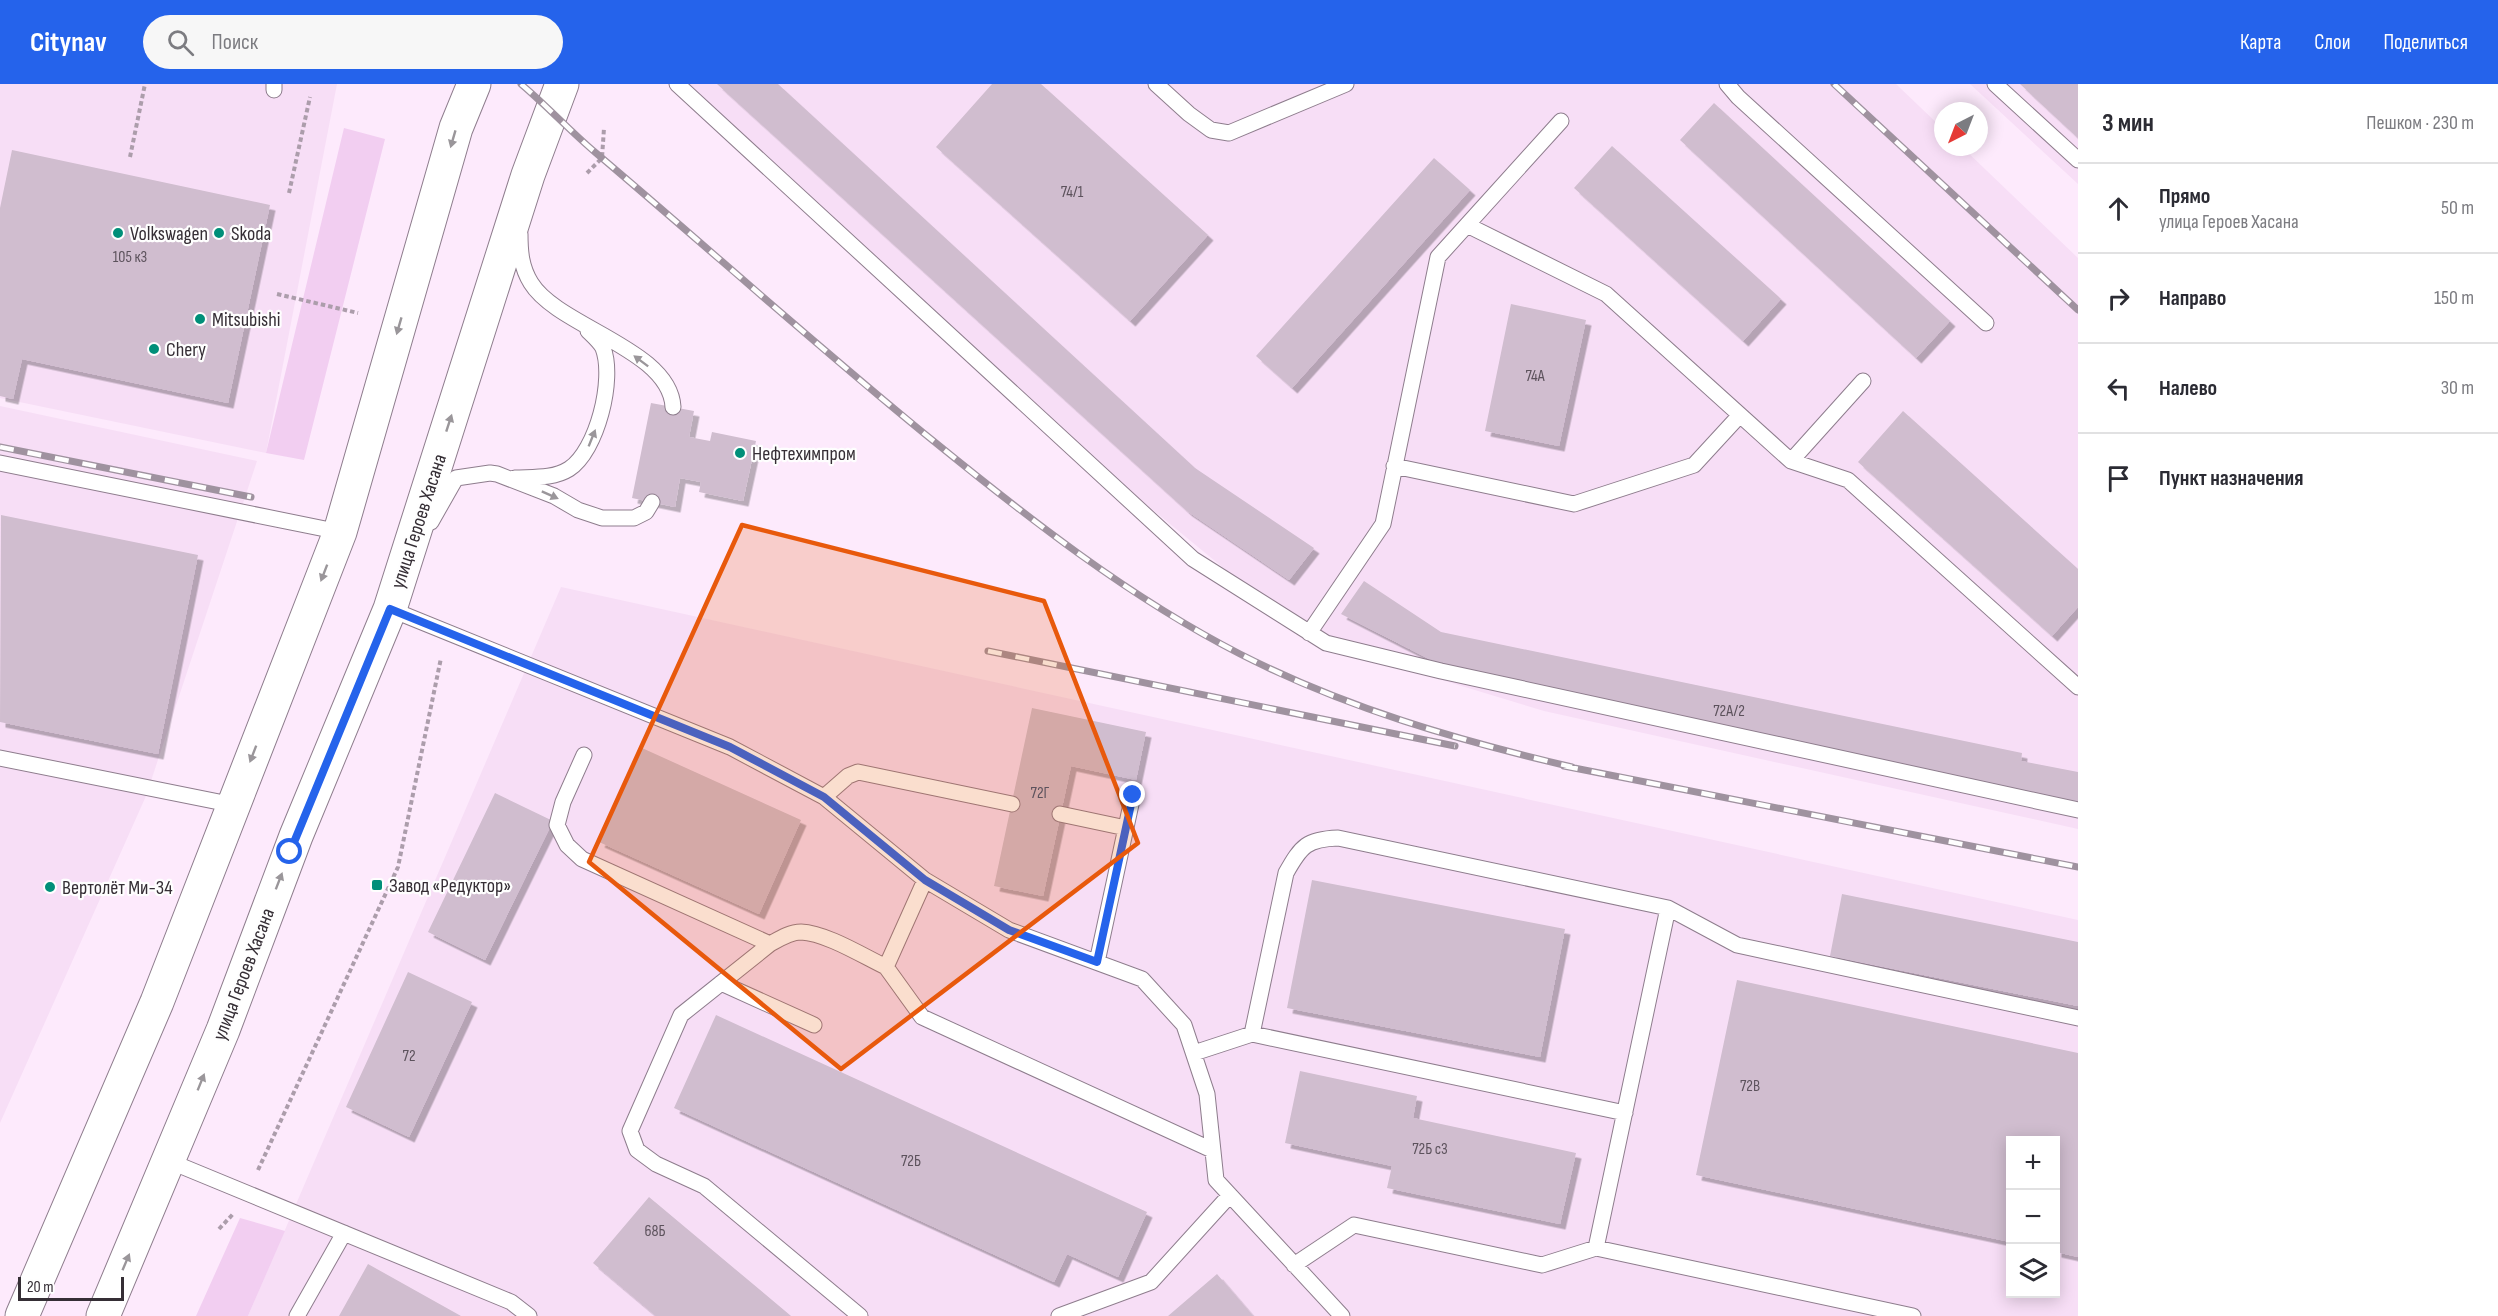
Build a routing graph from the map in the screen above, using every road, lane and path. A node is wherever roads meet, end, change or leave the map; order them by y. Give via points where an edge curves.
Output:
1 (145, 84) edge
2 (474, 84) edge
3 (562, 84) edge
4 (677, 84) edge
5 (1156, 84) edge
6 (1346, 84) edge
7 (1727, 84) edge
8 (1995, 84) edge
9 (310, 97) dead end
10 (1561, 120) dead end
11 (604, 128) dead end
12 (130, 157) dead end
13 (2078, 160) edge
14 (587, 173) dead end
15 (528, 175) junction
16 (289, 193) dead end
17 (1467, 225) junction
18 (277, 294) dead end
19 (556, 306) junction
20 (358, 313) dead end
21 (1986, 323) dead end
22 (1863, 381) dead end
23 (673, 407) dead end
24 (1740, 415) junction
25 (1791, 461) junction
26 (0, 463) edge
27 (1394, 466) junction
28 (509, 478) junction
29 (652, 502) dead end
30 (340, 532) junction
31 (402, 571) junction
32 (390, 609) junction
33 (1309, 633) junction
34 (442, 653) dead end
35 (2078, 687) edge
36 (584, 755) dead end
37 (0, 758) edge
38 (1133, 795) dead end
39 (824, 797) junction
40 (1012, 804) dead end
41 (234, 805) junction
42 (2078, 810) edge
43 (1060, 814) dead end
44 (1126, 828) junction
45 (925, 880) junction
46 (1668, 908) junction
47 (770, 945) junction
48 (1097, 962) junction
49 (886, 967) junction
50 (721, 983) junction
51 (2078, 1018) edge
52 (814, 1025) dead end
53 (1252, 1034) junction
54 (1194, 1053) junction
55 (1625, 1113) junction
56 (1212, 1150) junction
57 (169, 1161) junction
58 (258, 1171) dead end
59 (1230, 1195) junction
60 (344, 1233) junction
61 (1596, 1248) junction
62 (1294, 1264) junction
63 (22, 1316) edge
64 (103, 1316) edge
65 (297, 1316) edge
66 (529, 1316) edge
67 (860, 1316) edge
68 (1059, 1316) edge
69 (1342, 1316) edge
70 (1913, 1316) edge

1 - 12 path
2 -> 30 main road via 456,128
3 - 15 main road, улица Героев Хасана
4 - 33 lane via 1193,559
5 - 6 lane via 1211,130 1229,132
7 - 21 lane
8 - 13 lane
9 - 16 path
10 - 17 lane
11 - 14 path via 602,158
15 - 19 lane via 519,235 522,264 531,283 546,301
31 -> 15 main road, улица Героев Хасана
17 - 24 lane via 1605,294
17 - 27 lane via 1438,257
18 - 20 path
23 -> 19 lane via 672,397 657,373 622,346
28 -> 19 lane via 548,477 569,469 592,442 604,396 603,348
22 - 25 lane
24 - 25 lane
24 - 27 lane via 1694,465 1574,504
25 - 35 lane via 1848,480
26 - 30 lane
27 - 33 lane via 1383,524
28 -> 29 lane via 602,518 634,518 646,512
28 - 31 lane via 490,472 456,478
30 -> 41 main road
31 - 32 main road, улица Героев Хасана
32 - 39 lane via 730,747
57 -> 32 main road, улица Героев Хасана
33 - 42 lane via 1326,644
34 - 58 path via 398,867
36 - 47 lane via 557,825 567,845 582,859
37 - 41 lane
38 - 44 lane
39 - 40 lane via 858,772
39 - 45 lane
41 - 63 main road via 157,1002
43 - 44 lane
44 - 48 lane
45 - 48 lane via 1009,930
45 - 49 lane
46 - 51 lane via 1737,945
46 - 53 lane via 1338,837 1316,839 1299,851 1286,873
46 - 55 lane
47 - 49 lane via 801,932 820,936
47 - 50 lane
48 - 54 lane via 1142,979 1184,1025
49 - 56 lane via 922,1017
50 - 52 lane
50 - 67 lane via 681,1015 630,1131 637,1150 656,1164 704,1186
53 - 54 lane
53 - 55 lane
54 - 56 lane via 1207,1094
55 - 61 lane
56 - 59 lane via 1216,1180
57 - 60 lane
64 -> 57 main road, улица Героев Хасана
59 - 62 lane
59 - 68 lane via 1151,1282
60 - 65 lane
60 - 66 lane via 511,1302
61 - 62 lane via 1542,1265 1354,1225
61 - 70 lane
62 - 69 lane

